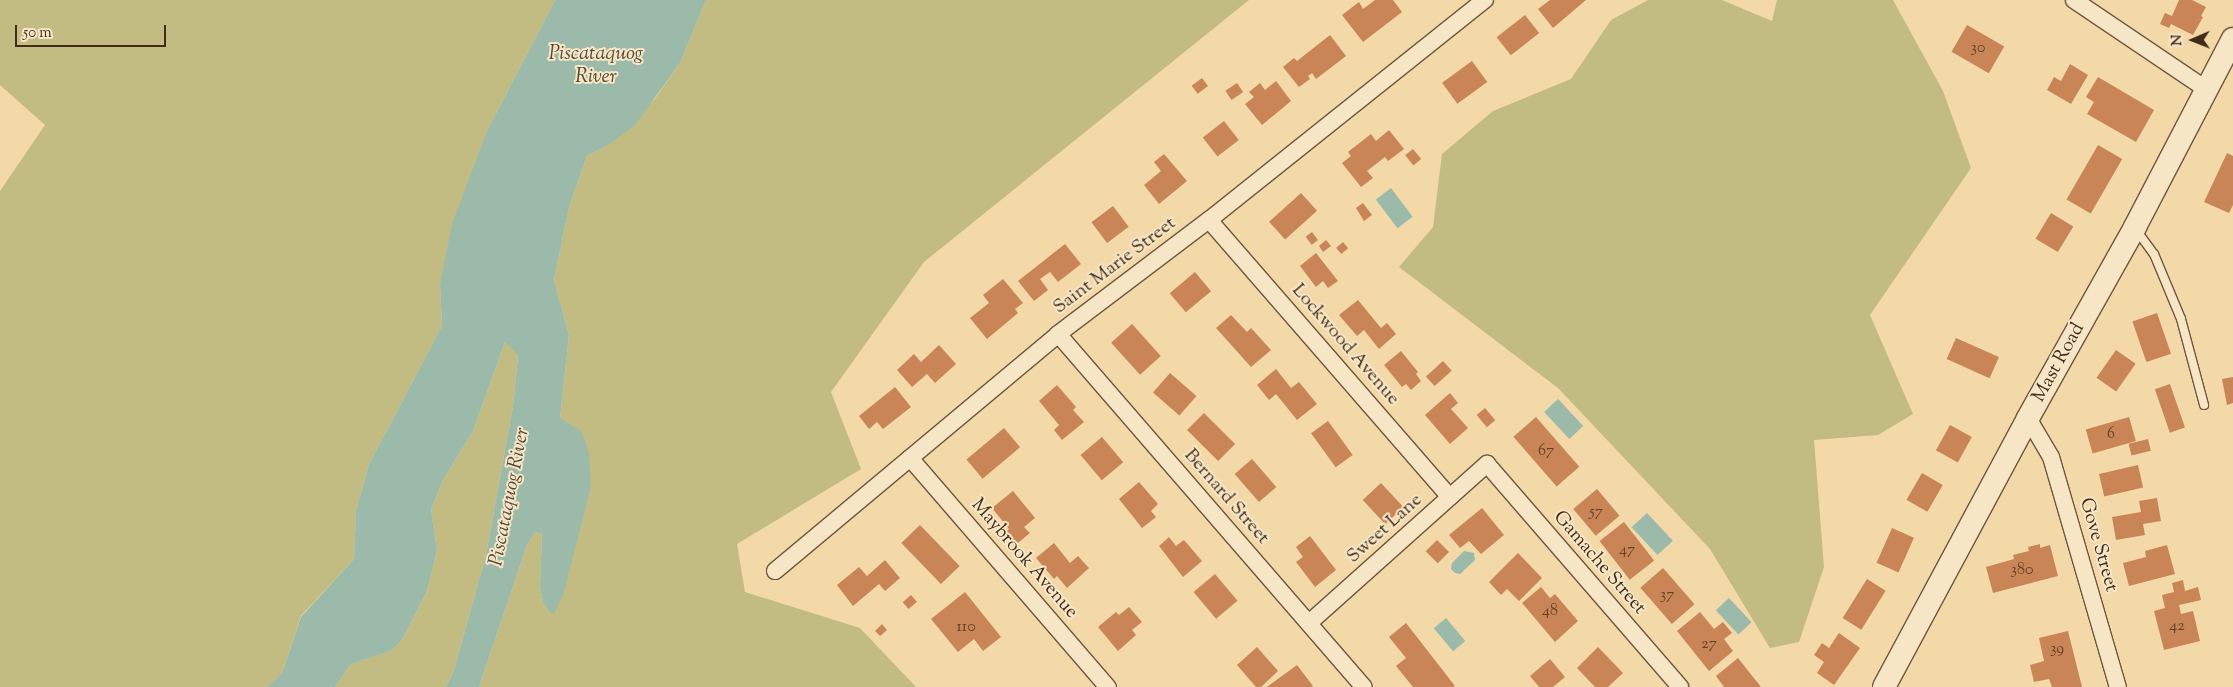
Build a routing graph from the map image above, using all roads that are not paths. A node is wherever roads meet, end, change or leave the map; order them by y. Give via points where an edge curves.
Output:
1 (1485, 0) edge
2 (2074, 0) edge
3 (2233, 39) edge
4 (2206, 89) junction
5 (1209, 220) junction
6 (2135, 227) junction
7 (1058, 334) junction
8 (2204, 405) dead end
9 (2028, 418) junction
10 (910, 458) junction
11 (1487, 464) joint
12 (1450, 497) junction
13 (775, 571) dead end
14 (1309, 623) junction
15 (1108, 687) edge
16 (1364, 687) edge
17 (1680, 687) edge
18 (1884, 687) edge
19 (2118, 687) edge

1 - 5 street, Saint Marie Street
2 - 4 street
3 - 4 main road, Mast Road
4 - 6 main road, Mast Road
5 - 7 street, Saint Marie Street
5 - 12 street, Lockwood Avenue
6 - 8 lane via 2154,254 2181,319
6 - 9 main road, Mast Road
7 - 10 street, Saint Marie Street
7 - 14 street, Bernard Street
9 - 18 main road, Mast Road
9 - 19 street, Gove Street via 2051,457
10 - 13 street, Saint Marie Street
10 - 15 street, Maybrook Avenue
11 - 12 street, Sweet Lane
11 - 17 street, Gamache Street
12 - 14 street, Sweet Lane
14 - 16 street, Bernard Street

